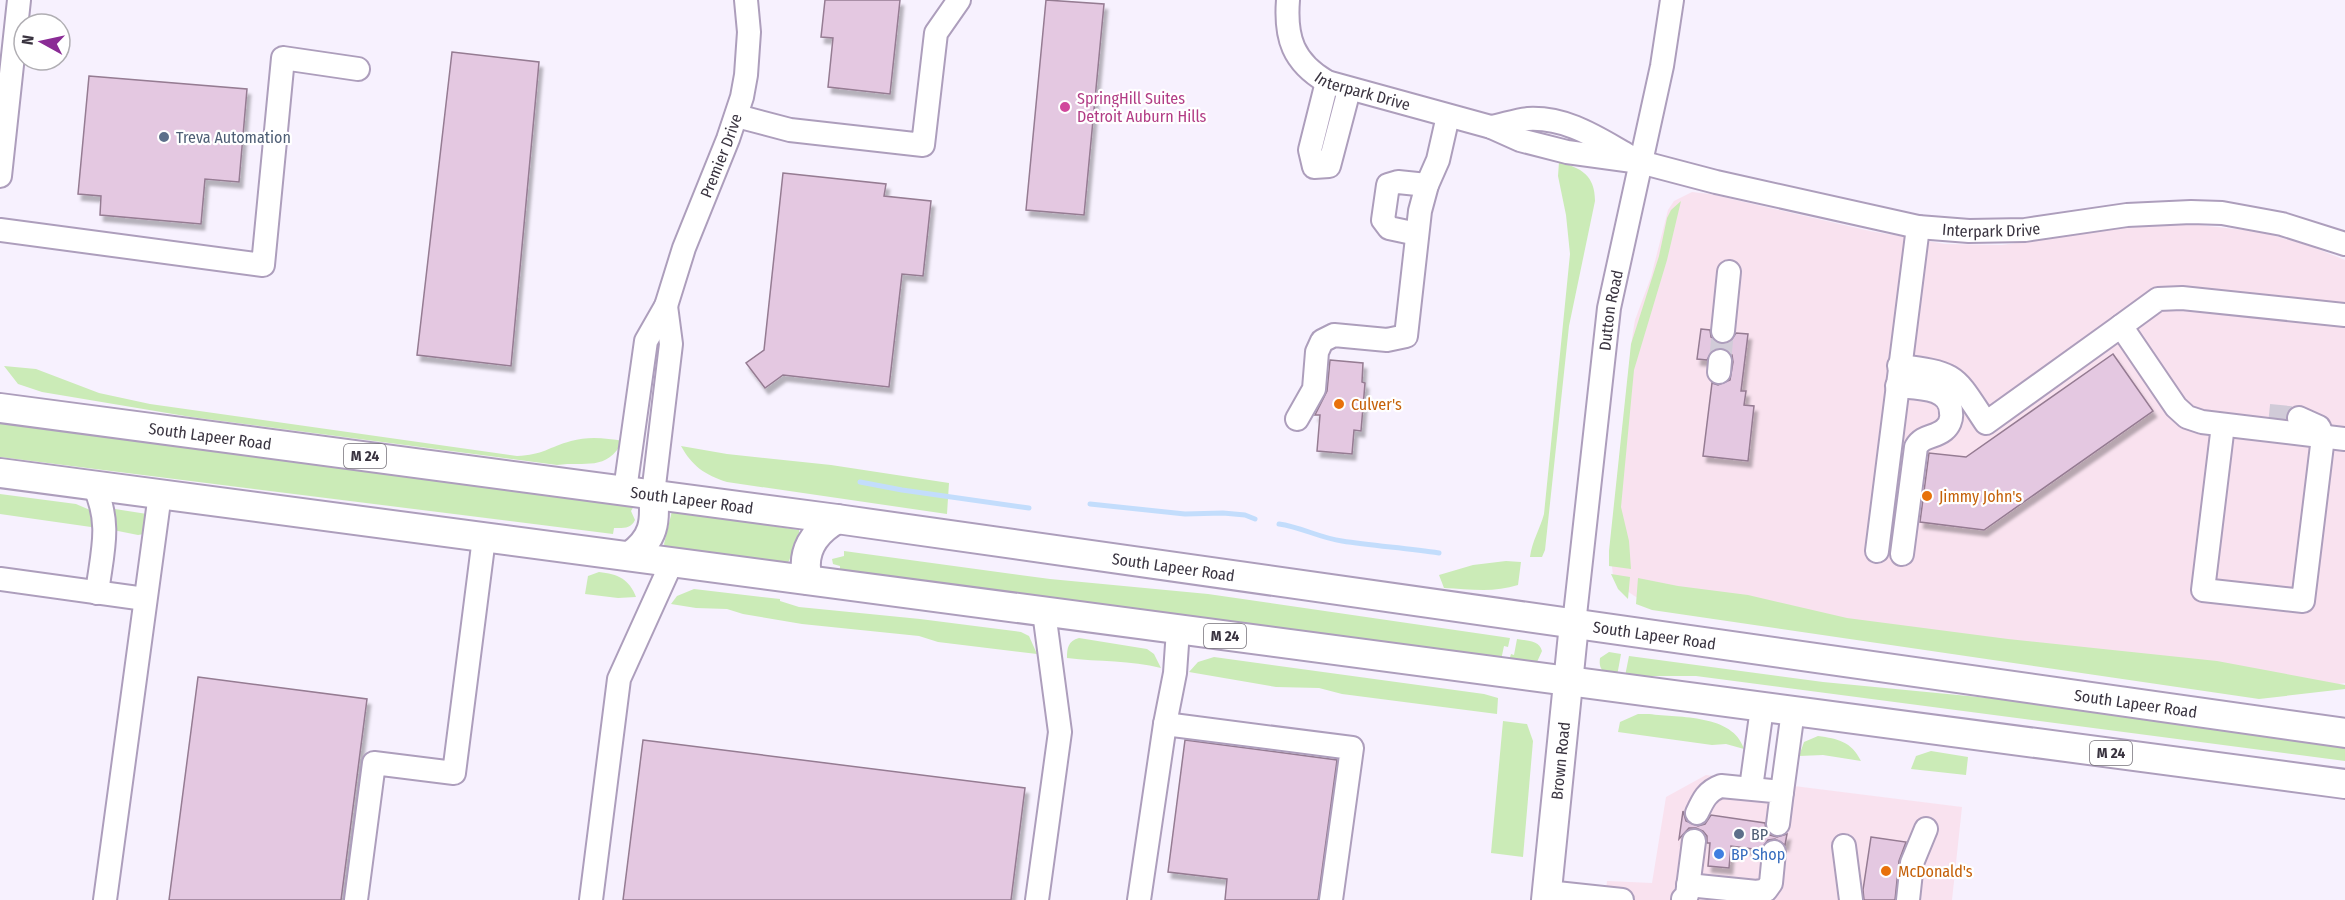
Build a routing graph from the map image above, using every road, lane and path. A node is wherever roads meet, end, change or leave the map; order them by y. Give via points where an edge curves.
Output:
1 (19, 0) edge
2 (746, 0) edge
3 (959, 0) edge
4 (1288, 0) edge
5 (1672, 0) edge
6 (358, 69) dead end
7 (1327, 82) junction
8 (1348, 90) junction
9 (1448, 116) junction
10 (736, 117) junction
11 (1640, 162) junction
12 (0, 176) edge
13 (1427, 185) junction
14 (1918, 227) junction
15 (0, 230) edge
16 (1417, 234) junction
17 (2345, 244) edge
18 (1729, 272) dead end
19 (666, 306) junction
20 (2345, 315) edge
21 (2121, 326) junction
22 (1723, 331) tunnel mouth
23 (1898, 376) junction
24 (0, 408) edge
25 (2269, 415) tunnel mouth
26 (2299, 418) tunnel mouth
27 (1297, 419) dead end
28 (2229, 426) junction
29 (2334, 438) edge
30 (0, 473) edge
31 (94, 486) junction
32 (625, 490) junction
33 (160, 494) junction
34 (653, 494) junction
35 (837, 519) junction
36 (484, 537) junction
37 (1877, 550) dead end
38 (1902, 554) dead end
39 (630, 556) junction
40 (672, 562) junction
41 (0, 579) edge
42 (808, 580) junction
43 (97, 593) junction
44 (146, 598) junction
45 (1044, 612) junction
46 (1574, 624) junction
47 (1178, 630) junction
48 (1568, 682) junction
49 (1762, 708) junction
50 (1793, 711) junction
51 (1165, 724) junction
52 (2345, 733) edge
53 (2345, 784) edge
54 (1751, 788) junction
55 (1782, 792) junction
56 (1697, 813) dead end
57 (1778, 824) dead end
58 (1926, 829) dead end
59 (1694, 841) dead end
60 (1844, 846) dead end
61 (1774, 852) dead end
62 (1685, 893) edge
63 (1546, 896) edge
64 (105, 900) edge
65 (356, 900) edge
66 (591, 900) edge
67 (1037, 900) edge
68 (1139, 900) edge
69 (1331, 900) edge
70 (1622, 900) edge
71 (1851, 900) edge
72 (1908, 900) edge

1 - 12 street
2 - 10 street, Premier Drive via 746,75
3 - 10 street via 936,33 923,145 790,130
4 - 7 street, Interpark Drive via 1291,44 1312,73
5 - 11 street, Dutton Road
6 - 15 street via 283,58 263,265
7 - 8 street, Interpark Drive
7 - 8 street via 1310,150 1314,166 1329,166
8 - 9 street, Interpark Drive
9 - 11 street, Interpark Drive via 1491,127 1525,120 1555,121 1575,126
9 - 13 street via 1438,160
10 - 19 street, Premier Drive via 684,248
11 - 14 street, Interpark Drive
11 - 46 street, Dutton Road via 1609,308
13 - 16 street
13 - 16 street via 1388,185 1383,220 1389,228
14 - 17 street, Interpark Drive via 1944,231 2016,230 2127,215 2222,213 2282,224
14 - 23 street
16 - 27 street via 1406,336 1387,340 1334,335 1322,341 1317,352 1314,389
18 - 22 street
19 - 32 street, Premier Drive via 646,341
19 - 34 street, Premier Drive via 671,344
20 - 21 street via 2182,298 2158,299
21 - 23 street via 1986,423 1953,377 1937,371
21 - 28 street via 2181,412 2194,420
23 - 37 street
23 - 38 street via 1938,392 1951,410 1947,427 1916,447
24 - 32 main road, South Lapeer Road / M 24
25 - 28 street via 2253,415
26 - 29 street
28 - 29 street
28 - 29 street via 2203,590 2303,601
30 - 31 main road, M 24
31 - 33 main road, M 24
31 - 43 street via 103,504 105,526
32 - 34 main road, South Lapeer Road / M 24
33 - 36 main road, M 24
33 - 44 street
34 - 35 main road, South Lapeer Road / M 24
34 - 39 main road via 652,528 642,548
35 - 42 main road via 823,527 808,548
35 - 46 main road, South Lapeer Road / M 24
36 - 39 main road, M 24
36 - 65 street via 454,772 374,763
39 - 40 main road, M 24
40 - 42 main road, M 24
40 - 66 street via 619,679
41 - 43 street
42 - 45 main road, M 24
43 - 44 street
44 - 64 street
45 - 47 main road, M 24
45 - 67 street via 1060,732
46 - 48 main road, Brown Road
46 - 52 main road, South Lapeer Road / M 24
47 - 48 main road, M 24
47 - 51 street
48 - 49 main road, M 24
48 - 63 main road, Brown Road
49 - 50 main road, M 24
49 - 54 street
50 - 53 main road, M 24
50 - 55 street
51 - 68 street
51 - 69 street via 1352,748
54 - 55 street
54 - 56 street via 1712,789
55 - 57 street
58 - 72 street via 1912,863
59 - 62 street
60 - 71 street
61 - 62 street via 1771,883 1766,890
63 - 70 street

